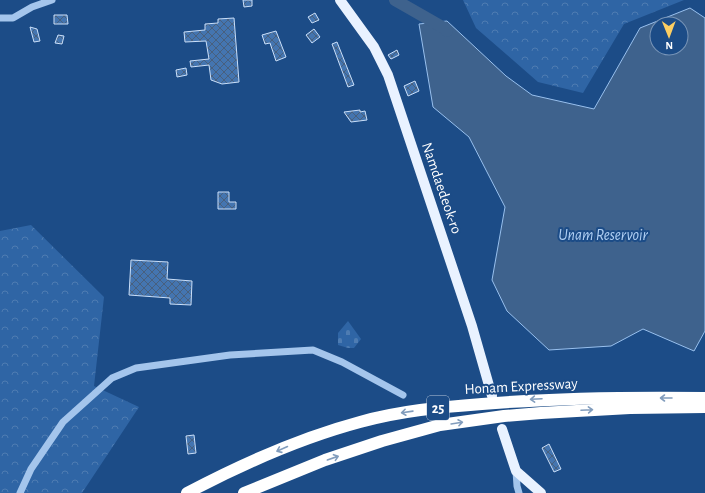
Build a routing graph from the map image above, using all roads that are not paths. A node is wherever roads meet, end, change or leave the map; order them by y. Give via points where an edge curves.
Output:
1 (52, 0) edge
2 (340, 0) edge
3 (0, 18) edge
4 (403, 395) dead end
5 (492, 396) dead end
6 (705, 398) edge
7 (705, 407) edge
8 (502, 429) dead end
9 (516, 471) junction
10 (20, 493) edge
11 (187, 493) edge
12 (244, 493) edge
13 (520, 493) edge
14 (540, 493) edge

1 - 3 street via 32,7 13,18
2 - 5 main road, Namdaedeok-ro via 374,47 388,75 472,326
4 - 10 street via 342,362 313,350 230,356 136,368 112,378 63,422 31,469
6 -> 11 highway, Honam Expressway / 25 via 537,399 402,412 360,422 293,444
12 -> 7 highway, Honam Expressway / 25 via 340,455 440,425 542,413
8 - 9 main road
9 - 13 street
9 - 14 main road

